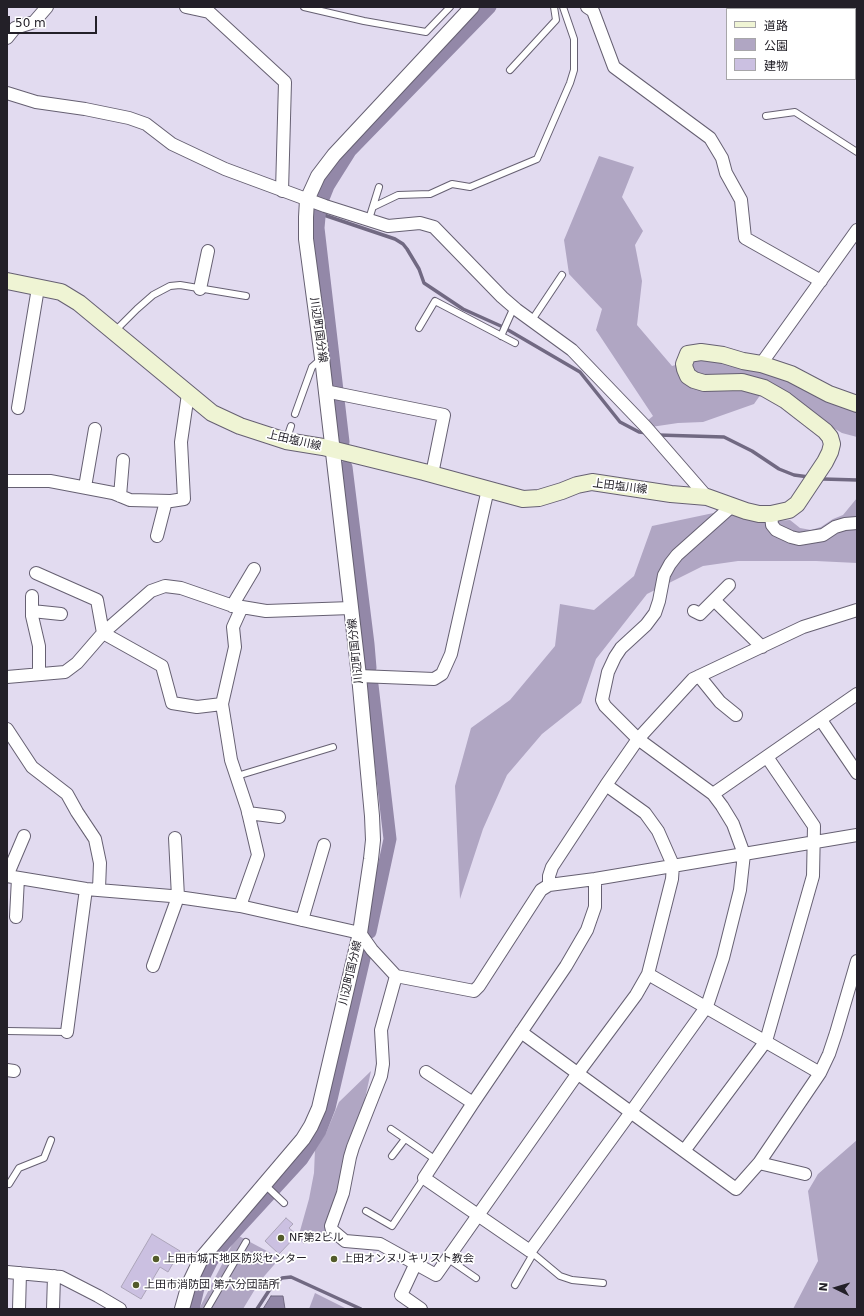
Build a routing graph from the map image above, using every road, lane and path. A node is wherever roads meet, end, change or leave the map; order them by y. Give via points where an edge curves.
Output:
1 (47, 7) edge
2 (186, 7) edge
3 (304, 7) edge
4 (450, 7) edge
5 (472, 7) edge
6 (554, 7) edge
7 (563, 7) edge
8 (587, 7) edge
9 (7, 38) edge
10 (510, 70) dead end
11 (7, 93) edge
12 (766, 116) dead end
13 (857, 152) edge
14 (379, 187) dead end
15 (282, 191) junction
16 (316, 203) junction
17 (371, 213) junction
18 (857, 230) edge
19 (208, 251) dead end
20 (562, 275) dead end
21 (821, 281) junction
22 (7, 282) edge
23 (38, 288) junction
24 (200, 288) junction
25 (246, 296) dead end
26 (514, 308) junction
27 (532, 320) junction
28 (419, 328) dead end
29 (114, 332) junction
30 (501, 335) junction
31 (515, 343) dead end
32 (322, 358) junction
33 (761, 364) junction
34 (325, 391) junction
35 (188, 394) junction
36 (857, 404) edge
37 (18, 408) dead end
38 (295, 414) dead end
39 (291, 426) dead end
40 (95, 429) dead end
41 (286, 441) junction
42 (333, 451) junction
43 (122, 460) dead end
44 (432, 474) junction
45 (7, 481) edge
46 (85, 487) junction
47 (488, 489) junction
48 (120, 496) junction
49 (707, 497) junction
50 (166, 501) junction
51 (732, 506) junction
52 (771, 514) junction
53 (857, 523) edge
54 (157, 536) dead end
55 (254, 569) dead end
56 (36, 573) dead end
57 (729, 585) dead end
58 (32, 596) dead end
59 (714, 600) junction
60 (237, 606) junction
61 (351, 608) junction
62 (857, 610) edge
63 (32, 611) junction
64 (694, 611) dead end
65 (61, 614) dead end
66 (103, 633) junction
67 (762, 647) junction
68 (39, 674) junction
69 (359, 676) junction
70 (699, 676) junction
71 (7, 677) edge
72 (857, 694) edge
73 (222, 704) junction
74 (736, 715) dead end
75 (821, 720) junction
76 (7, 729) edge
77 (638, 739) junction
78 (333, 747) dead end
79 (767, 757) junction
80 (857, 773) edge
81 (237, 776) junction
82 (606, 785) junction
83 (713, 794) junction
84 (248, 813) junction
85 (278, 817) dead end
86 (857, 835) edge
87 (24, 836) dead end
88 (175, 838) dead end
89 (814, 843) junction
90 (324, 845) dead end
91 (744, 854) junction
92 (673, 865) junction
93 (11, 877) edge
94 (595, 879) junction
95 (549, 884) junction
96 (86, 889) junction
97 (99, 890) junction
98 (178, 897) junction
99 (240, 906) junction
100 (16, 917) dead end
101 (302, 920) junction
102 (360, 933) junction
103 (857, 962) edge
104 (153, 966) dead end
105 (648, 974) junction
106 (396, 976) junction
107 (707, 1006) junction
108 (7, 1031) edge
109 (67, 1032) joint
110 (521, 1032) junction
111 (766, 1041) junction
112 (426, 1072) dead end
113 (820, 1072) junction
114 (578, 1073) junction
115 (473, 1103) junction
116 (631, 1112) junction
117 (391, 1129) dead end
118 (405, 1139) junction
119 (52, 1140) dead end
120 (684, 1152) junction
121 (392, 1156) dead end
122 (436, 1160) junction
123 (759, 1163) junction
124 (805, 1174) dead end
125 (424, 1178) junction
126 (7, 1183) edge
127 (269, 1189) junction
128 (284, 1203) dead end
129 (366, 1211) dead end
130 (478, 1215) junction
131 (246, 1242) dead end
132 (532, 1253) junction
133 (448, 1258) junction
134 (415, 1265) junction
135 (7, 1272) edge
136 (20, 1273) junction
137 (54, 1276) junction
138 (476, 1278) dead end
139 (603, 1283) dead end
140 (515, 1285) dead end
141 (19, 1309) edge
142 (53, 1309) edge
143 (120, 1309) edge
144 (182, 1309) edge
145 (207, 1309) edge
146 (421, 1309) edge

1 - 9 street via 34,22 15,28
2 - 15 street via 209,12 285,82
3 - 4 lane via 426,32
5 - 16 street, 川辺町国分線 via 334,154 318,176
6 - 10 lane via 556,20
7 - 17 lane via 574,39 574,70 537,159 470,187 452,184 430,194 398,195
8 - 21 street via 593,11 614,67 710,138 741,200 745,238
11 - 15 street via 36,102 85,109 146,124 172,144 225,169
12 - 13 lane via 795,112
14 - 17 lane
15 - 16 street
16 - 17 street
16 - 32 street, 川辺町国分線 via 306,217 306,239
17 - 26 street via 388,226 420,223 434,226
18 - 21 street
19 - 24 street
20 - 27 lane
21 - 33 street
22 - 23 main road, 上田塩川線
23 - 29 main road, 上田塩川線 via 61,292 79,303
23 - 37 street
24 - 25 lane
24 - 29 lane via 170,286 153,295
26 - 27 street
26 - 30 lane
27 - 49 street via 572,350 646,427
28 - 30 lane via 435,301
29 - 35 main road, 上田塩川線
30 - 31 lane
32 - 34 street, 川辺町国分線
32 - 38 lane via 312,367
33 - 36 main road, 上田塩川線 via 791,374 829,394
33 - 52 main road, 上田塩川線 via 702,352 688,354 684,364 688,376 694,380 742,382 764,388 785,400 830,437 830,452 797,504 789,510
34 - 42 street, 川辺町国分線
34 - 44 street via 444,415
35 - 41 main road, 上田塩川線 via 212,413 240,426
35 - 50 street via 181,442 184,499
39 - 41 lane
40 - 46 street
41 - 42 main road, 上田塩川線
42 - 44 main road, 上田塩川線
42 - 61 street, 川辺町国分線
43 - 48 street
44 - 47 main road, 上田塩川線
45 - 46 street via 50,481
46 - 48 street
47 - 49 main road, 上田塩川線 via 523,499 539,498 592,482
47 - 69 street via 451,654 442,674 434,679
48 - 50 street via 130,500
49 - 51 main road, 上田塩川線
50 - 54 street
51 - 52 main road, 上田塩川線 via 746,511
51 - 77 street via 677,555 664,575 655,612 618,652 608,672 602,700
52 - 53 street via 772,525 776,530 791,538 800,539 822,535 834,527
55 - 60 street
56 - 66 street via 97,600
57 - 59 street
58 - 63 street
59 - 64 street via 700,614
59 - 67 street
60 - 61 street via 266,611
60 - 66 street via 181,588 165,586 150,591
60 - 73 street via 233,627 235,647
61 - 69 street, 川辺町国分線
62 - 67 street via 803,627
63 - 65 street
63 - 68 street via 39,646
66 - 68 street via 77,663 65,672
66 - 73 street via 162,666 172,702 197,707
67 - 70 street
68 - 71 street
69 - 102 street, 川辺町国分線 via 372,816 371,860
70 - 74 street via 720,702
70 - 77 street via 693,679
72 - 75 street
73 - 81 street
75 - 79 street
75 - 80 street
76 - 97 street via 32,767 67,794 95,839 100,862
77 - 82 street
77 - 83 street
78 - 81 lane
79 - 83 street
79 - 89 street via 814,826
81 - 84 street
82 - 92 street via 645,813 658,831
82 - 95 street via 552,867
83 - 91 street via 733,824
84 - 85 street
84 - 99 street via 258,855
86 - 89 street
87 - 93 street
88 - 98 street
89 - 91 street
89 - 111 street via 813,876
90 - 101 street
91 - 92 street
91 - 107 street via 740,890 723,958
92 - 94 street
92 - 105 street via 672,879
93 - 96 street
93 - 100 street
94 - 95 street
94 - 110 street via 595,907 587,930
95 - 106 street via 541,890 474,991
96 - 97 street
96 - 109 street
97 - 98 street
98 - 99 street
98 - 104 street
99 - 101 street
101 - 102 street
102 - 106 street
102 - 127 street, 川辺町国分線 via 319,1108 303,1139
103 - 113 street via 829,1054
105 - 107 street
105 - 114 street
106 - 134 street via 381,1030 381,1076 353,1147 343,1193 331,1226 345,1241 380,1244
107 - 111 street
107 - 116 street
108 - 109 lane
110 - 114 street
110 - 115 street
111 - 113 street
111 - 120 street
112 - 115 street
113 - 123 street
114 - 116 street
114 - 130 street
115 - 122 street
116 - 120 street
116 - 132 street
117 - 118 lane
118 - 121 lane
118 - 122 lane
119 - 126 lane via 44,1158 19,1168 9,1184
120 - 123 street via 736,1189
122 - 125 street
123 - 124 street
125 - 129 lane via 392,1226
125 - 130 street
127 - 128 lane
127 - 144 street, 川辺町国分線 via 201,1259 189,1284
130 - 132 street
130 - 133 street
131 - 145 lane
132 - 139 lane via 560,1276 572,1280
132 - 140 lane
133 - 134 street via 436,1276
133 - 138 lane
134 - 146 street via 401,1295
135 - 136 street
136 - 137 street
136 - 141 street
137 - 142 street
137 - 143 street via 61,1277

